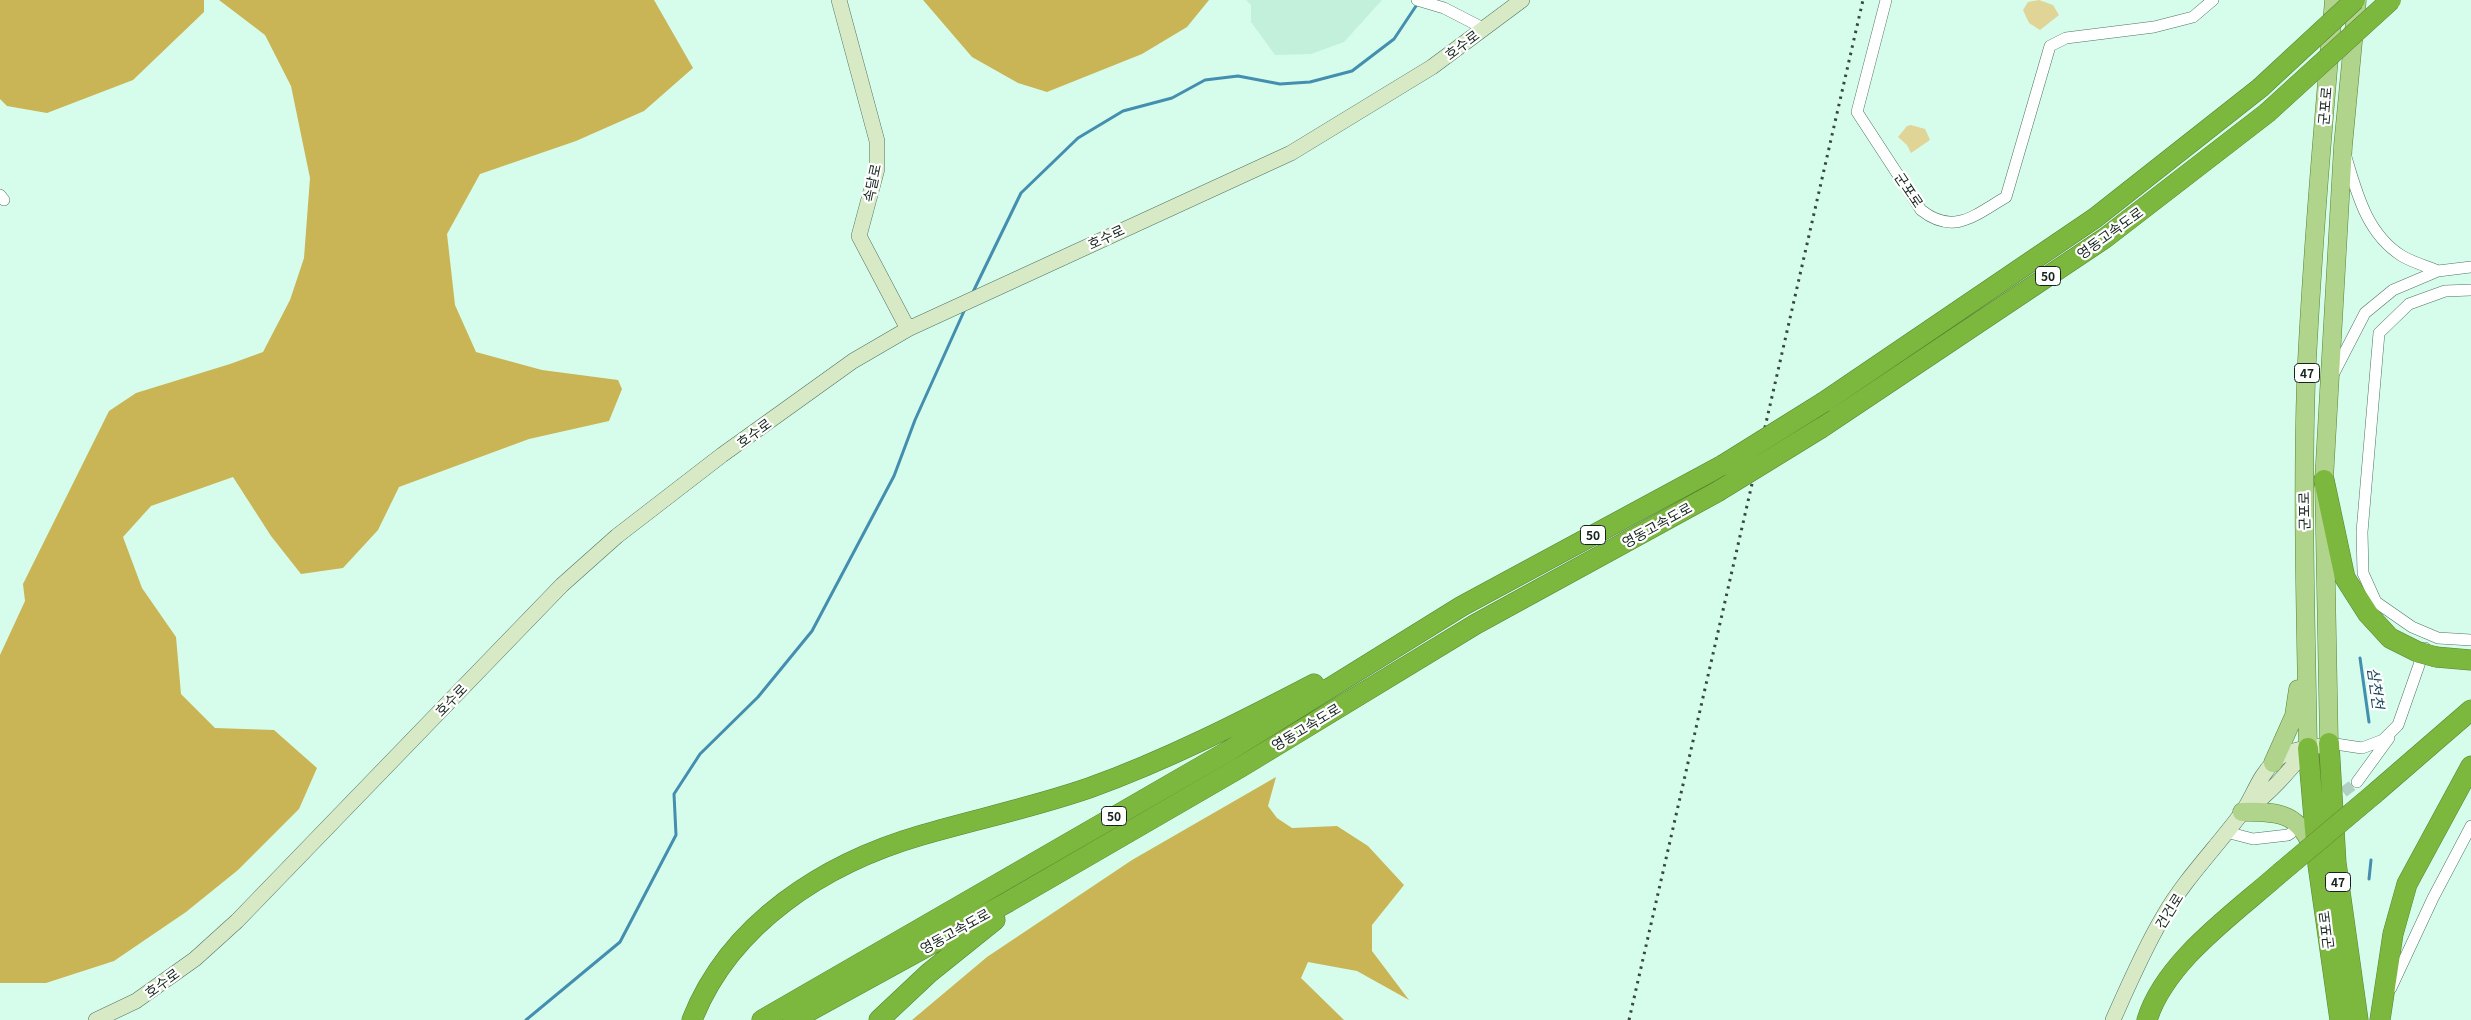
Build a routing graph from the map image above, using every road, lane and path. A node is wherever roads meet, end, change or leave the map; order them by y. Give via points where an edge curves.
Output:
1 (838, 0) edge
2 (1417, 0) edge
3 (1522, 0) edge
4 (1886, 0) edge
5 (2213, 0) edge
6 (2334, 0) edge
7 (2356, 0) edge
8 (2391, 0) edge
9 (1483, 28) junction
10 (2343, 146) junction
11 (2471, 267) edge
12 (2438, 271) junction
13 (2471, 290) edge
14 (908, 329) junction
15 (2331, 379) junction
16 (2324, 480) junction
17 (1462, 606) junction
18 (2430, 635) junction
19 (2471, 640) edge
20 (2471, 660) edge
21 (2307, 678) junction
22 (2471, 710) edge
23 (2398, 724) junction
24 (2471, 724) edge
25 (2329, 743) junction
26 (2308, 748) junction
27 (2272, 763) junction
28 (2471, 766) edge
29 (2357, 782) tunnel mouth
30 (2376, 799) junction
31 (2242, 812) junction
32 (2471, 826) edge
33 (2226, 832) junction
34 (2291, 833) dead end
35 (2318, 865) junction
36 (2283, 879) junction
37 (1046, 880) junction
38 (2330, 963) junction
39 (2381, 1014) edge
40 (96, 1020) edge
41 (692, 1020) edge
42 (762, 1020) edge
43 (793, 1020) edge
44 (879, 1020) edge
45 (2113, 1020) edge
46 (2147, 1020) edge
47 (2160, 1020) edge
48 (2330, 1020) edge
49 (2340, 1020) edge
50 (2358, 1020) edge

1 - 14 street, 속달로 via 877,141 877,168 859,236
2 - 9 street via 1444,8
3 - 9 street, 호수로
4 - 5 street, 군포로 via 1857,112 1921,210 1947,224 1962,222 2006,197 2050,46 2066,38 2154,27 2193,17
6 - 21 main road, 군포로 / 47 via 2306,380
7 - 10 main road, 군포로 / 47
7 - 17 highway, 영동고속도로 / 50, bridge via 2260,88 2096,218 1824,402 1723,465
8 - 37 highway, 영동고속도로 / 50, bridge via 2267,113 2105,238 1821,428 1718,492 1476,624
9 - 14 street, 호수로 via 1432,67 1291,153
10 - 12 street via 2366,216 2381,240 2403,256
10 - 15 main road, 군포로 / 47
11 - 12 street
12 - 15 street via 2393,290 2365,314
13 - 18 street via 2445,291 2409,304 2379,333 2362,532 2363,573 2376,602 2412,627
14 - 40 street, 호수로 via 853,361 722,455 617,536 562,585 237,921 195,959 136,1001
15 - 16 main road, 군포로 / 47
16 - 20 highway via 2345,578 2368,614 2390,638 2427,654
16 - 25 main road, 군포로 / 47
17 - 41 highway via 1254,715 1138,769 1051,800 875,852 832,871 766,917 737,946 712,979
17 - 42 highway, 영동고속도로 / 50 via 1230,750
18 - 19 street
18 - 23 street, 건건로
21 - 26 main road, 군포로 / 47
21 - 27 main road via 2299,682 2294,716
22 - 30 highway
23 - 25 street, 건건로 via 2383,740 2362,748
23 - 29 street
24 - 30 highway
25 - 26 street, 건건로
25 - 50 highway, 군포로 / 47 via 2336,863
26 - 27 street, 건건로 via 2298,748
26 - 31 street, 건건로 via 2256,804
26 - 35 highway, 군포로 / 47
27 - 31 street, 건건로
28 - 39 highway via 2407,884 2393,934
30 - 36 highway, bridge
31 - 33 street, 건건로
31 - 35 main road via 2271,811 2295,821 2307,834
32 - 39 street via 2433,898
33 - 34 street via 2253,839
33 - 45 street, 건건로 via 2162,917
35 - 38 highway, 군포로 / 47
36 - 46 highway via 2195,949 2165,982
36 - 47 highway via 2174,989
37 - 43 highway, 영동고속도로 / 50
37 - 44 highway via 929,973
38 - 48 highway
38 - 49 highway, 군포로 / 47

